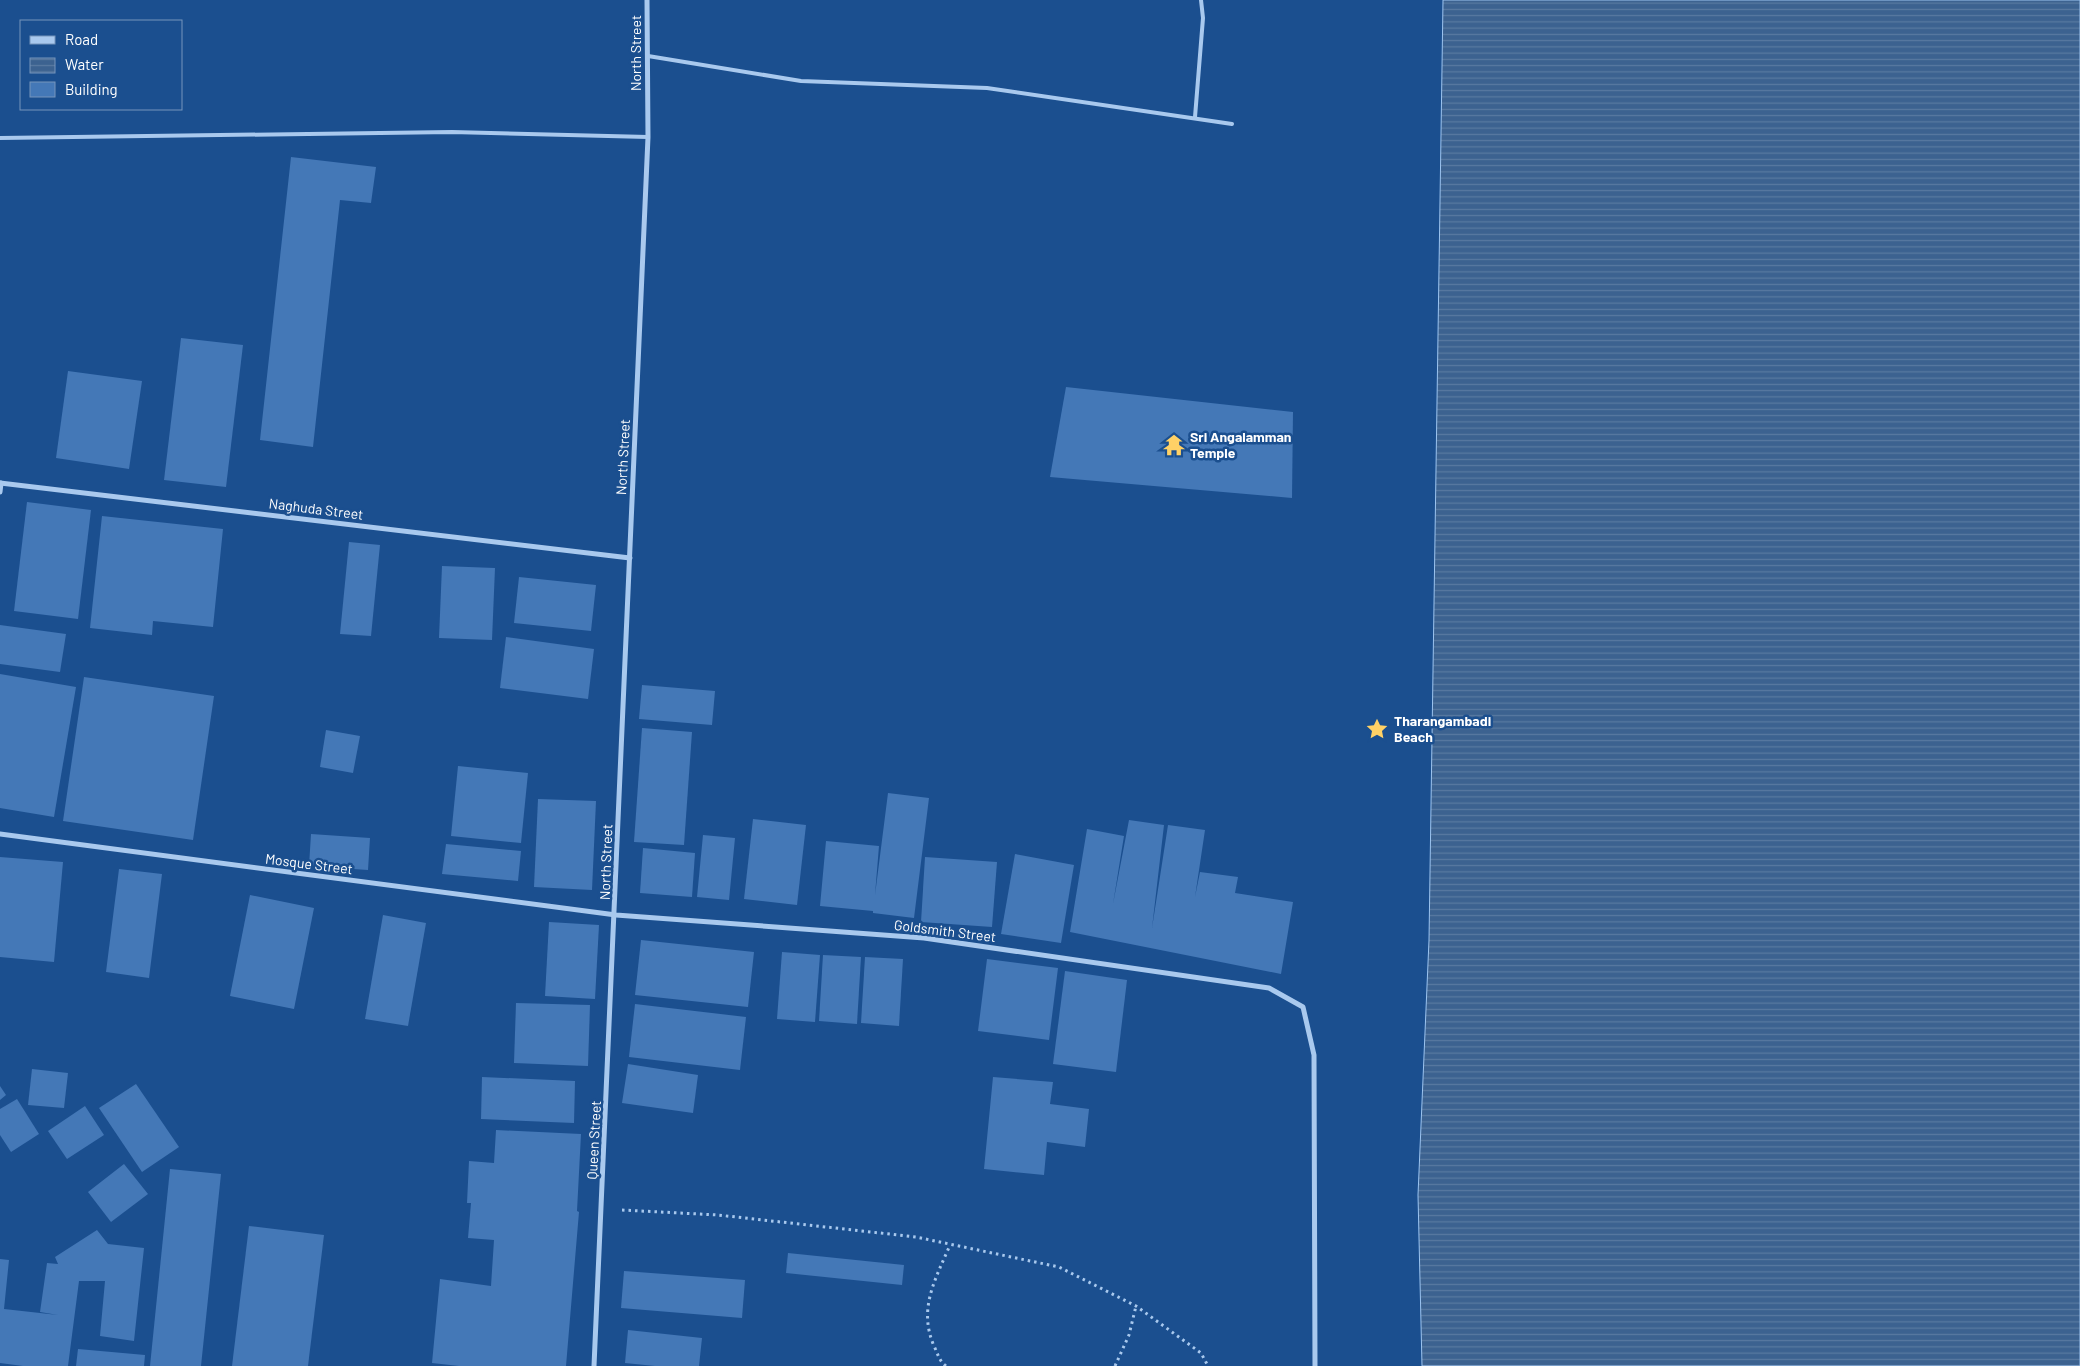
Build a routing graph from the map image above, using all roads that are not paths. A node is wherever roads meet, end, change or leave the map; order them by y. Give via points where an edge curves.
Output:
1 (647, 0) edge
2 (1201, 0) edge
3 (648, 56) junction
4 (1195, 117) junction
5 (1232, 124) dead end
6 (648, 137) junction
7 (0, 138) edge
8 (1, 483) edge
9 (0, 492) edge
10 (630, 558) junction
11 (0, 834) edge
12 (616, 915) junction
13 (594, 1366) edge
14 (1315, 1366) edge

1 - 3 street, North Street
2 - 4 lane via 1203,18
3 - 4 lane via 800,81 987,88
3 - 6 street, North Street
4 - 5 lane
6 - 7 lane via 452,132
6 - 10 street, North Street
8 - 9 street
8 - 10 street, Naghuda Street
10 - 12 street, North Street
11 - 12 street, Mosque Street
12 - 13 street, Queen Street
12 - 14 street, Goldsmith Street via 924,938 1270,988 1303,1007 1314,1056

